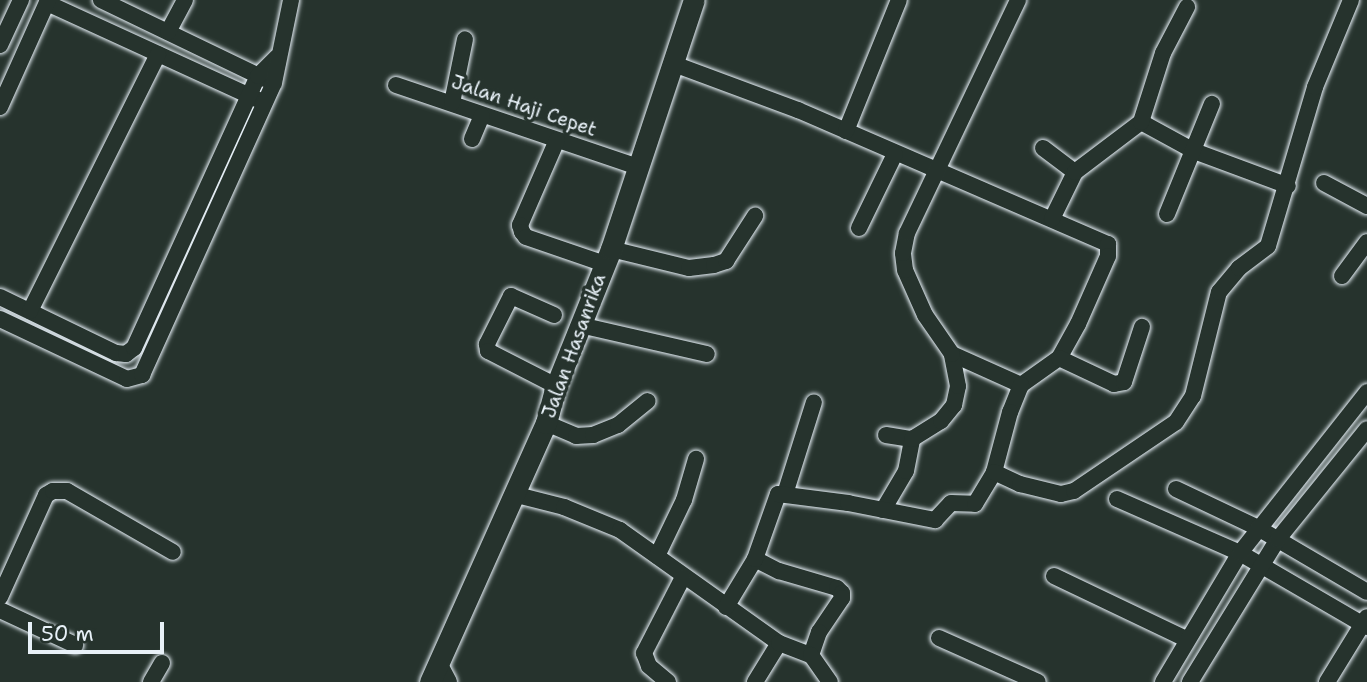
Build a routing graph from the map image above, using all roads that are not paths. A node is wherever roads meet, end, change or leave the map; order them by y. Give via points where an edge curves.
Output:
1 (21, 0) edge
2 (101, 0) edge
3 (184, 0) edge
4 (291, 0) edge
5 (694, 0) edge
6 (899, 0) edge
7 (1018, 0) edge
8 (1351, 0) edge
9 (47, 1) edge
10 (1187, 7) dead end
11 (168, 32) junction
12 (465, 39) dead end
13 (0, 45) edge
14 (158, 54) junction
15 (277, 57) junction
16 (674, 64) junction
17 (258, 76) junction
18 (274, 83) junction
19 (396, 85) dead end
20 (248, 96) junction
21 (266, 103) junction
22 (452, 103) junction
23 (1212, 104) dead end
24 (0, 107) edge
25 (482, 116) junction
26 (1141, 122) junction
27 (846, 131) junction
28 (472, 139) dead end
29 (557, 140) junction
30 (1043, 148) dead end
31 (1194, 151) junction
32 (895, 154) junction
33 (638, 167) junction
34 (935, 170) junction
35 (1075, 172) junction
36 (1324, 183) dead end
37 (1288, 186) junction
38 (1367, 206) edge
39 (1167, 214) dead end
40 (755, 216) dead end
41 (1052, 219) junction
42 (859, 228) dead end
43 (1367, 242) edge
44 (608, 256) junction
45 (1342, 276) dead end
46 (0, 297) edge
47 (30, 311) junction
48 (554, 315) dead end
49 (0, 319) edge
50 (580, 325) junction
51 (1142, 327) dead end
52 (126, 354) junction
53 (707, 354) dead end
54 (952, 354) junction
55 (1059, 358) junction
56 (134, 379) junction
57 (556, 386) junction
58 (1021, 386) junction
59 (1367, 392) edge
60 (648, 401) dead end
61 (814, 402) dead end
62 (546, 423) junction
63 (1367, 429) edge
64 (886, 435) dead end
65 (912, 439) junction
66 (696, 459) dead end
67 (994, 472) junction
68 (1176, 489) dead end
69 (513, 494) junction
70 (785, 494) junction
71 (1117, 499) dead end
72 (883, 510) junction
73 (1258, 528) junction
74 (1278, 539) junction
75 (173, 552) dead end
76 (1240, 553) junction
77 (657, 556) junction
78 (755, 559) junction
79 (1261, 566) junction
80 (1054, 576) dead end
81 (683, 577) junction
82 (1367, 592) edge
83 (0, 597) edge
84 (726, 607) junction
85 (0, 610) edge
86 (1365, 623) edge
87 (939, 638) dead end
88 (1188, 640) junction
89 (779, 643) junction
90 (75, 645) dead end
91 (811, 655) junction
92 (162, 663) dead end
93 (435, 672) edge
94 (151, 682) edge
95 (449, 682) edge
96 (668, 682) edge
97 (755, 682) edge
98 (830, 682) edge
99 (1038, 682) edge
100 (1163, 682) edge
101 (1190, 682) edge
102 (1327, 682) edge

1 - 13 street
2 - 11 street
3 - 11 street
4 - 15 street
5 - 16 street, Jalan Hasanrika
6 - 27 street
7 - 34 street
8 - 37 street via 1315,87
9 - 14 street
9 - 24 street
10 - 26 street via 1163,53
11 - 17 street
12 - 22 street
14 - 20 street
14 - 47 street
15 - 17 street
15 - 18 street
16 - 27 street
16 - 33 street, Jalan Hasanrika
17 - 18 street
17 - 20 street
18 - 21 street
19 - 22 street, Jalan Haji Cepet
20 - 21 street
20 - 52 street via 134,348
21 - 56 street via 142,375
22 - 25 street, Jalan Haji Cepet
23 - 31 street
25 - 28 street
25 - 29 street, Jalan Haji Cepet
26 - 31 street
26 - 35 street
27 - 32 street
29 - 33 street, Jalan Haji Cepet
29 - 44 street via 520,225 522,232 526,237
30 - 35 street
31 - 37 street
31 - 39 street
32 - 34 street
32 - 42 street
33 - 44 street, Jalan Hasanrika
34 - 41 street
34 - 54 street via 903,253 905,270 925,315
35 - 41 street
36 - 38 street
37 - 67 street via 1268,246 1239,268 1219,292 1193,396 1176,422 1068,493 1020,484
40 - 44 street via 726,261 714,265 689,268
41 - 55 street via 1100,239 1110,249
43 - 45 street
44 - 50 street, Jalan Hasanrika
46 - 47 street
47 - 52 street
48 - 57 street via 511,296 487,344 488,351
49 - 56 street
50 - 53 street
50 - 57 street, Jalan Hasanrika
51 - 55 street via 1124,382 1114,384
52 - 56 street
54 - 58 street
54 - 65 street via 958,386 954,405 941,421
55 - 58 street
57 - 62 street, Jalan Hasanrika
58 - 67 street
59 - 73 street
60 - 62 street via 618,425 593,435 576,436
61 - 70 street
62 - 69 street, Jalan Hasanrika
63 - 74 street
64 - 65 street
65 - 72 street via 906,471
66 - 77 street via 684,500
67 - 72 street via 973,506 954,502 934,520
68 - 73 street
69 - 77 street via 564,506 620,530
69 - 93 street, Jalan Hasanrika
70 - 72 street
70 - 78 street via 778,494
71 - 76 street
73 - 74 street
73 - 76 street
74 - 79 street
74 - 82 street
75 - 83 street via 66,491 53,491 46,495
76 - 79 street
76 - 88 street
77 - 81 street
78 - 84 street
78 - 91 street via 842,593
79 - 86 street
79 - 101 street
80 - 88 street
81 - 84 street
81 - 96 street via 644,653 649,666
84 - 89 street
85 - 90 street
86 - 102 street
87 - 99 street
88 - 100 street
89 - 91 street
89 - 97 street
91 - 98 street
92 - 94 street
93 - 95 street

